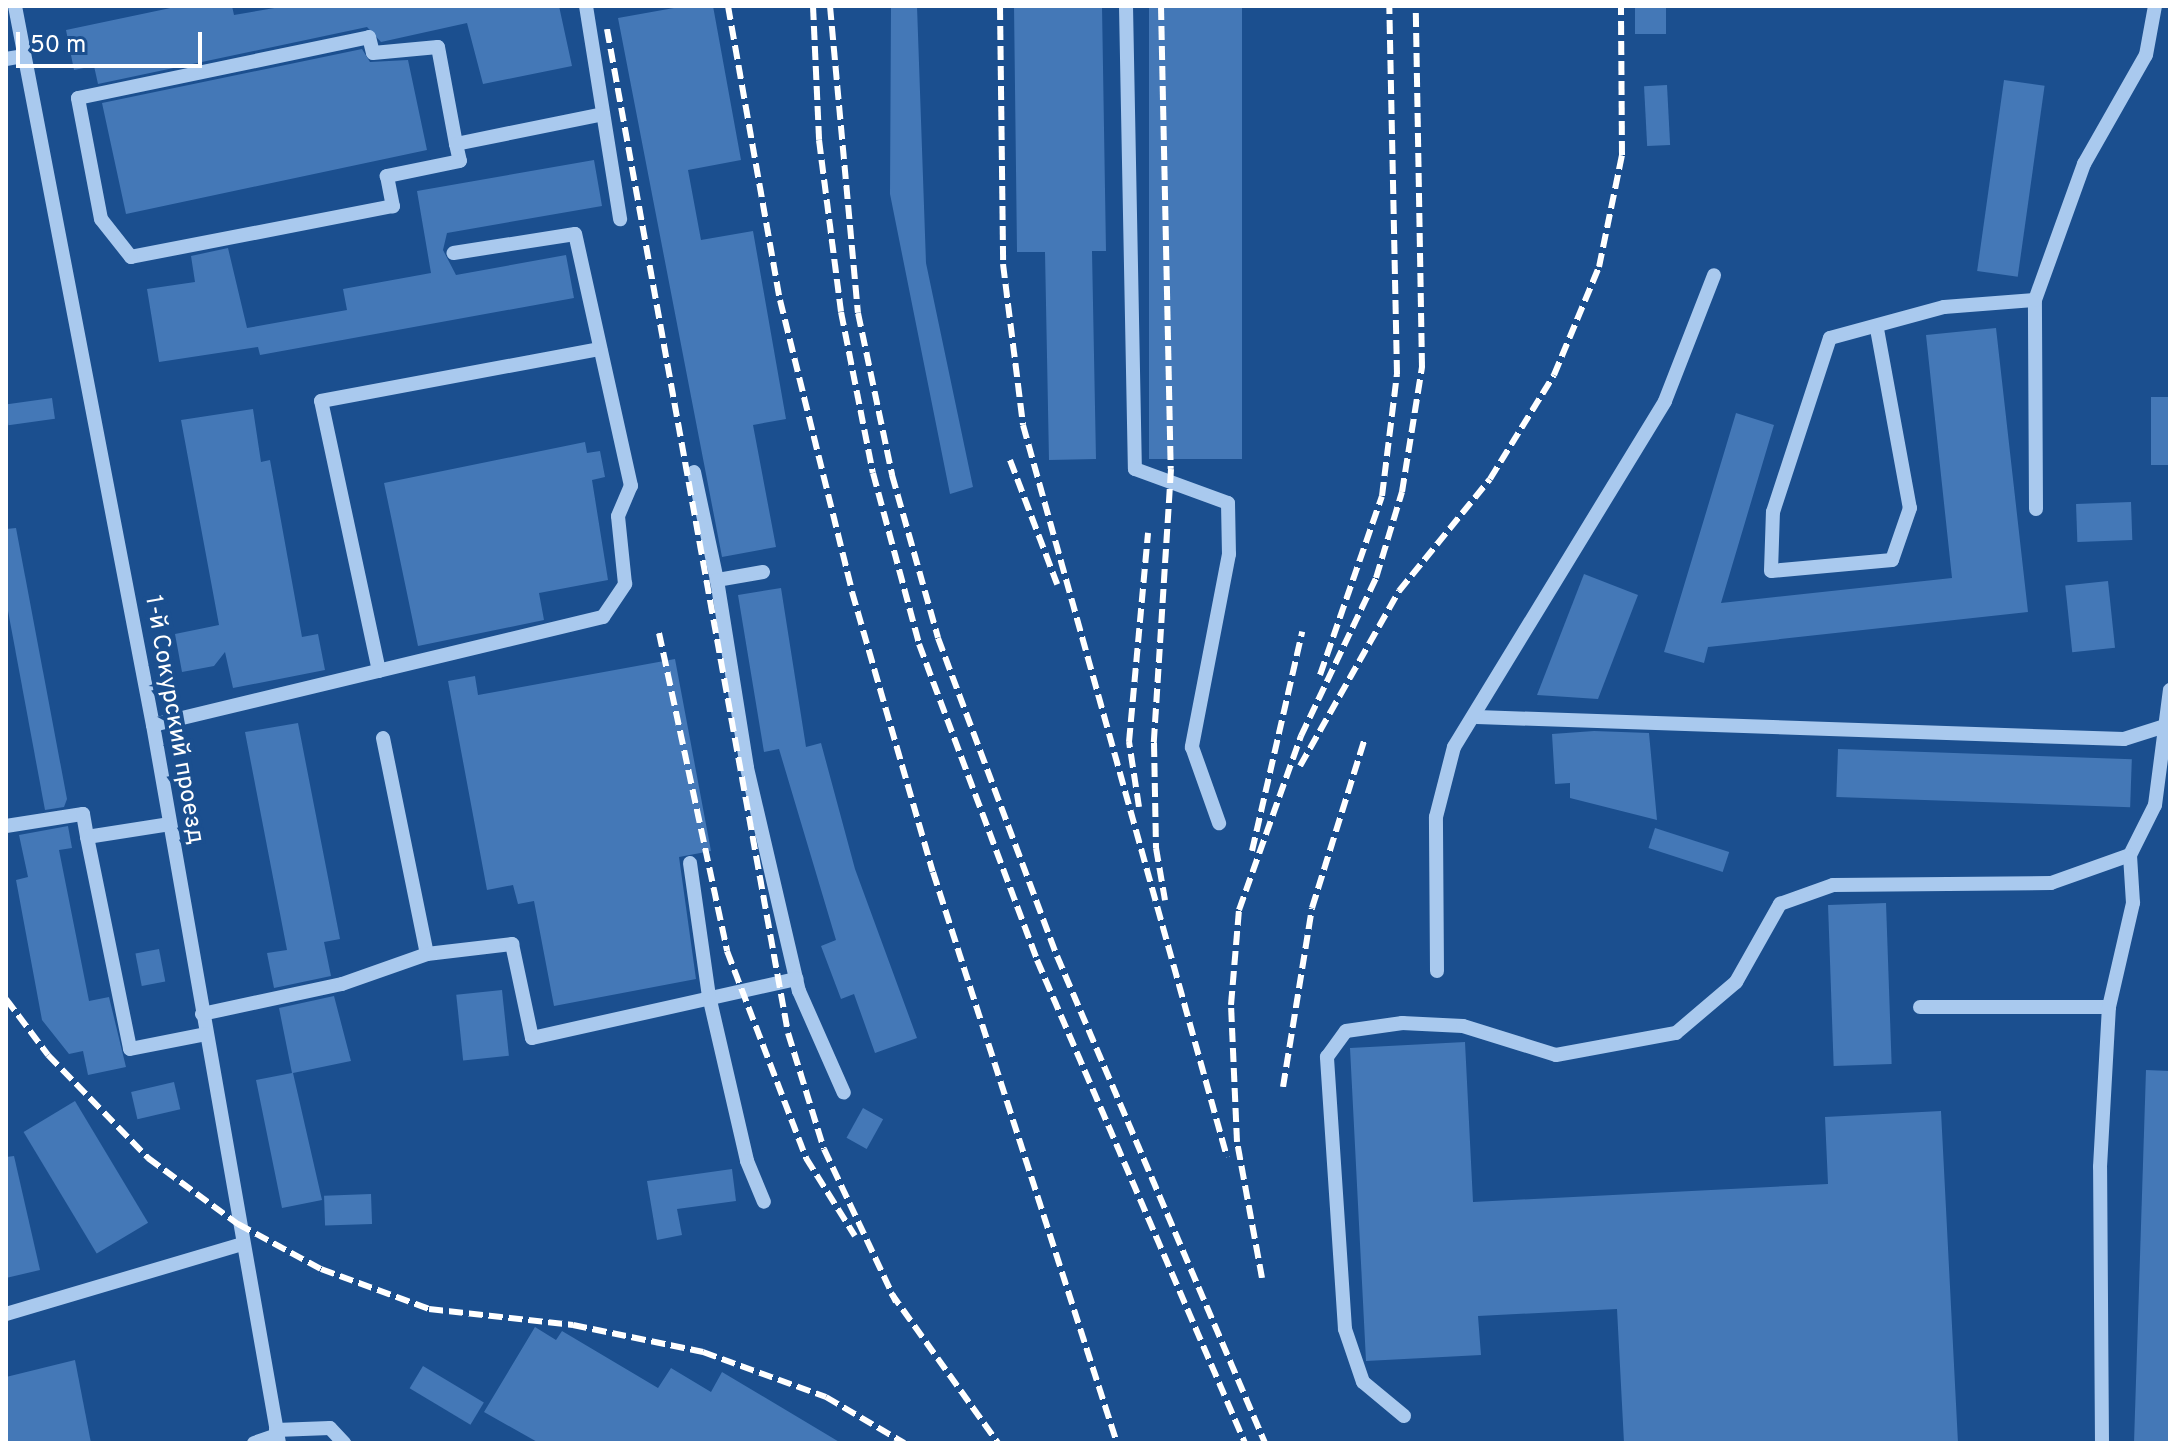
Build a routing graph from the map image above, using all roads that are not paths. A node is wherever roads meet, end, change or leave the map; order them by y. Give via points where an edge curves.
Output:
1 (15, 6) edge
2 (586, 6) edge
3 (1126, 6) edge
4 (2155, 6) edge
5 (23, 56) junction
6 (6, 59) edge
7 (603, 114) junction
8 (456, 144) junction
9 (620, 219) dead end
10 (453, 253) dead end
11 (1714, 275) dead end
12 (2035, 300) junction
13 (1877, 329) junction
14 (600, 349) junction
15 (694, 472) dead end
16 (2036, 509) dead end
17 (763, 572) dead end
18 (717, 580) junction
19 (379, 671) junction
20 (2170, 690) edge
21 (1477, 717) junction
22 (153, 725) junction
23 (2165, 726) junction
24 (383, 738) dead end
25 (1219, 823) dead end
26 (170, 824) junction
27 (6, 826) edge
28 (87, 837) junction
29 (2130, 855) junction
30 (690, 863) dead end
31 (427, 954) junction
32 (1437, 971) dead end
33 (797, 979) junction
34 (709, 996) junction
35 (1920, 1007) dead end
36 (2109, 1007) junction
37 (202, 1014) junction
38 (206, 1034) junction
39 (844, 1093) dead end
40 (764, 1202) dead end
41 (242, 1244) junction
42 (6, 1314) edge
43 (1404, 1416) dead end
44 (277, 1436) edge
45 (254, 1443) edge
46 (344, 1443) edge
47 (2102, 1443) edge

1 - 5 street, 1-й Сокурский проезд
2 - 7 street
3 - 25 street via 1135,469 1228,503 1229,554 1192,747
4 - 12 street via 2146,55 2084,164
5 - 6 street
5 - 22 street, 1-й Сокурский проезд
7 - 8 street
7 - 9 street
8 - 8 street via 438,47 373,53 369,37 78,98 101,219 131,257 393,206 387,176 460,161
10 - 14 street via 575,234
11 - 21 street via 1665,401
12 - 13 street via 1944,307
12 - 16 street via 2041,418
13 - 13 street via 1910,508 1892,560 1771,571 1773,512 1830,338
14 - 19 street via 631,486 618,516 625,584 603,617
14 - 19 street via 321,401
15 - 18 street
17 - 18 street
18 - 33 street via 747,768
19 - 22 street
20 - 23 street
21 - 23 street via 2124,739
21 - 32 street via 1454,747 1436,817
22 - 26 street, 1-й Сокурский проезд
23 - 29 street via 2155,805
24 - 31 street
26 - 28 street
26 - 37 street, 1-й Сокурский проезд
27 - 28 street via 83,814
28 - 38 street via 130,1049
29 - 36 street via 2133,903
29 - 43 street via 2051,883 1833,885 1780,904 1736,982 1676,1033 1556,1055 1463,1026 1402,1023 1346,1031 1327,1057 1345,1329 1363,1382
30 - 34 street
31 - 34 street via 512,944 532,1038
31 - 37 street via 342,984
33 - 34 street
33 - 39 street
34 - 40 street via 747,1161
35 - 36 street
36 - 47 street via 2100,1167
37 - 38 street, 1-й Сокурский проезд
38 - 41 street, 1-й Сокурский проезд
41 - 42 street
41 - 44 street, 1-й Сокурский проезд
44 - 45 street
44 - 46 street via 330,1428

